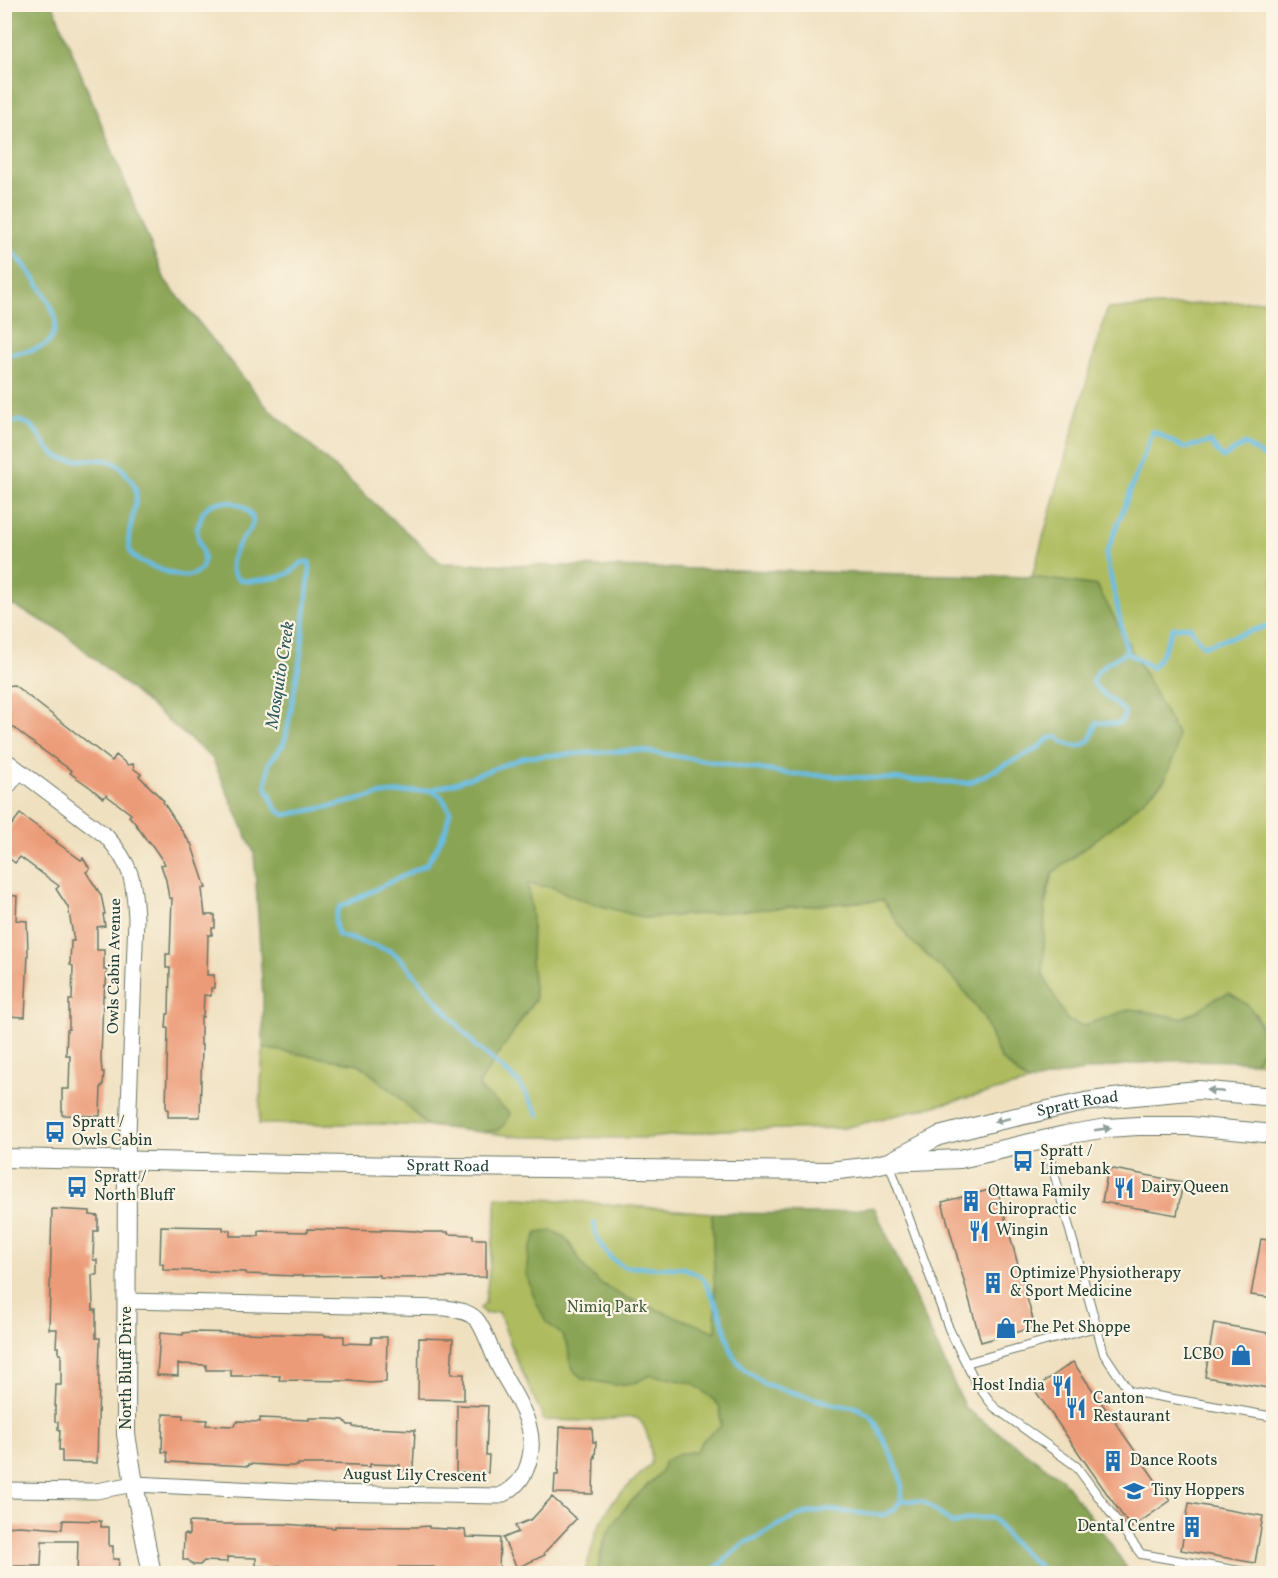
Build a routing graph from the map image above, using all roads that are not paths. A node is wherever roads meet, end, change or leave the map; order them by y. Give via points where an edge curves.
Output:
1 (4, 759) edge
2 (20, 771) junction
3 (4, 791) edge
4 (1274, 1097) edge
5 (1274, 1134) edge
6 (1045, 1140) junction
7 (4, 1158) edge
8 (128, 1160) junction
9 (889, 1162) junction
10 (126, 1301) junction
11 (1096, 1328) junction
12 (966, 1363) junction
13 (1274, 1417) edge
14 (134, 1484) junction
15 (4, 1490) edge
16 (152, 1574) edge
17 (1257, 1574) edge

1 - 2 street, Owls Cabin Avenue
2 - 3 street
2 - 8 street, Owls Cabin Avenue via 106,837 132,877 136,918
4 -> 9 street, Spratt Road via 1199,1090 1085,1102 939,1136
6 -> 5 street, Spratt Road via 1138,1126 1200,1126
6 - 9 street, Spratt Road via 960,1159
6 - 11 lane
7 - 8 street, Spratt Road
8 - 9 street, Spratt Road via 805,1172 848,1170
8 - 10 street, North Bluff Drive
9 - 12 lane via 949,1329
10 - 14 street, North Bluff Drive via 126,1434
10 - 14 street, August Lily Crescent via 446,1308 470,1314 478,1320 527,1417 532,1443 522,1477 516,1486 499,1496
11 - 12 lane
11 - 13 lane via 1104,1354 1130,1390
12 - 17 lane via 994,1407 1076,1466 1141,1554
14 - 15 street, August Lily Crescent via 96,1491
14 - 16 street, North Bluff Drive

